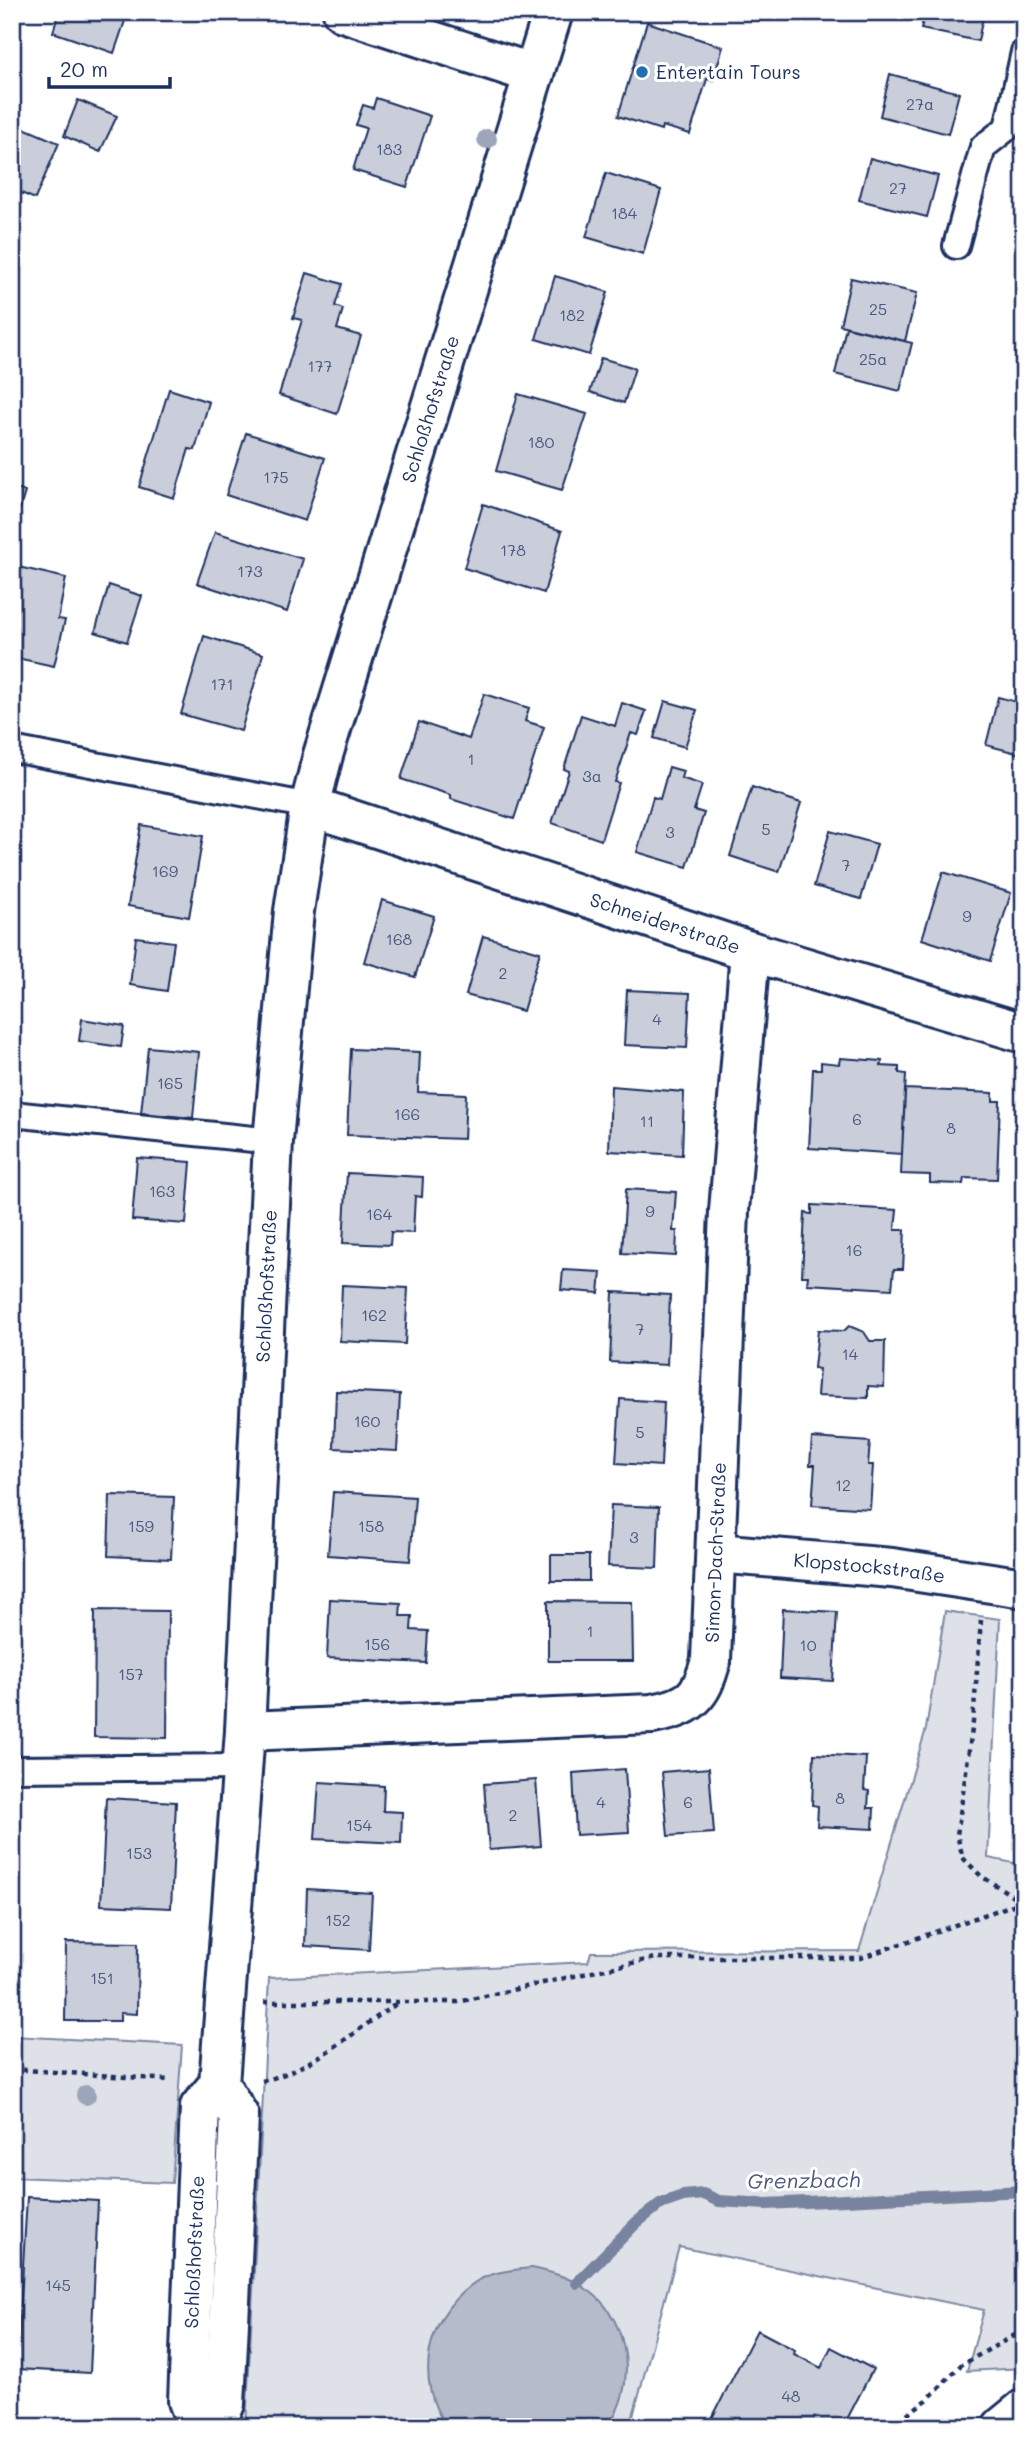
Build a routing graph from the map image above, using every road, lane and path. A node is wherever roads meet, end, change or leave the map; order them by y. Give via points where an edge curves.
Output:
1 (343, 12) edge
2 (553, 12) edge
3 (1024, 51) edge
4 (534, 74) junction
5 (1015, 130) edge
6 (956, 246) dead end
7 (12, 749) edge
8 (310, 806) junction
9 (750, 951) junction
10 (1024, 1031) edge
11 (12, 1114) edge
12 (273, 1141) junction
13 (1024, 1451) edge
14 (1024, 1468) edge
15 (716, 1553) junction
16 (1024, 1588) edge
17 (978, 1656) dead end
18 (244, 1749) junction
19 (12, 1769) edge
20 (1023, 1901) edge
21 (224, 2001) junction
22 (397, 2004) junction
23 (12, 2069) edge
24 (219, 2084) junction
25 (1024, 2330) edge
26 (1024, 2409) edge
27 (198, 2427) edge
28 (212, 2427) edge
29 (880, 2427) edge
30 (1002, 2427) edge

1 - 4 street
2 - 4 street, Schloßhofstraße
3 - 5 lane
4 - 8 street, Schloßhofstraße
5 - 6 lane via 983,147
7 - 8 lane
8 - 9 street, Schneiderstraße
8 - 12 street, Schloßhofstraße via 294,911
9 - 10 street, Schneiderstraße
9 - 15 street, Simon-Dach-Straße via 729,1211
11 - 12 lane
12 - 18 street, Schloßhofstraße
13 - 14 path
15 - 16 street, Klopstockstraße via 892,1568
15 - 18 street, Simon-Dach-Straße via 711,1660 694,1697 676,1709
17 - 20 path via 957,1835 962,1858 981,1876
18 - 19 lane
18 - 21 street, Schloßhofstraße
20 - 22 path via 860,1958 655,1958 458,2002
21 - 22 path
21 - 24 street, Schloßhofstraße
22 - 24 path via 299,2068 251,2083
23 - 24 path
24 - 27 street, Schloßhofstraße via 200,2107 188,2400
24 - 28 street, Schloßhofstraße via 239,2116 225,2404
25 - 29 path via 961,2365 927,2400
26 - 30 street

